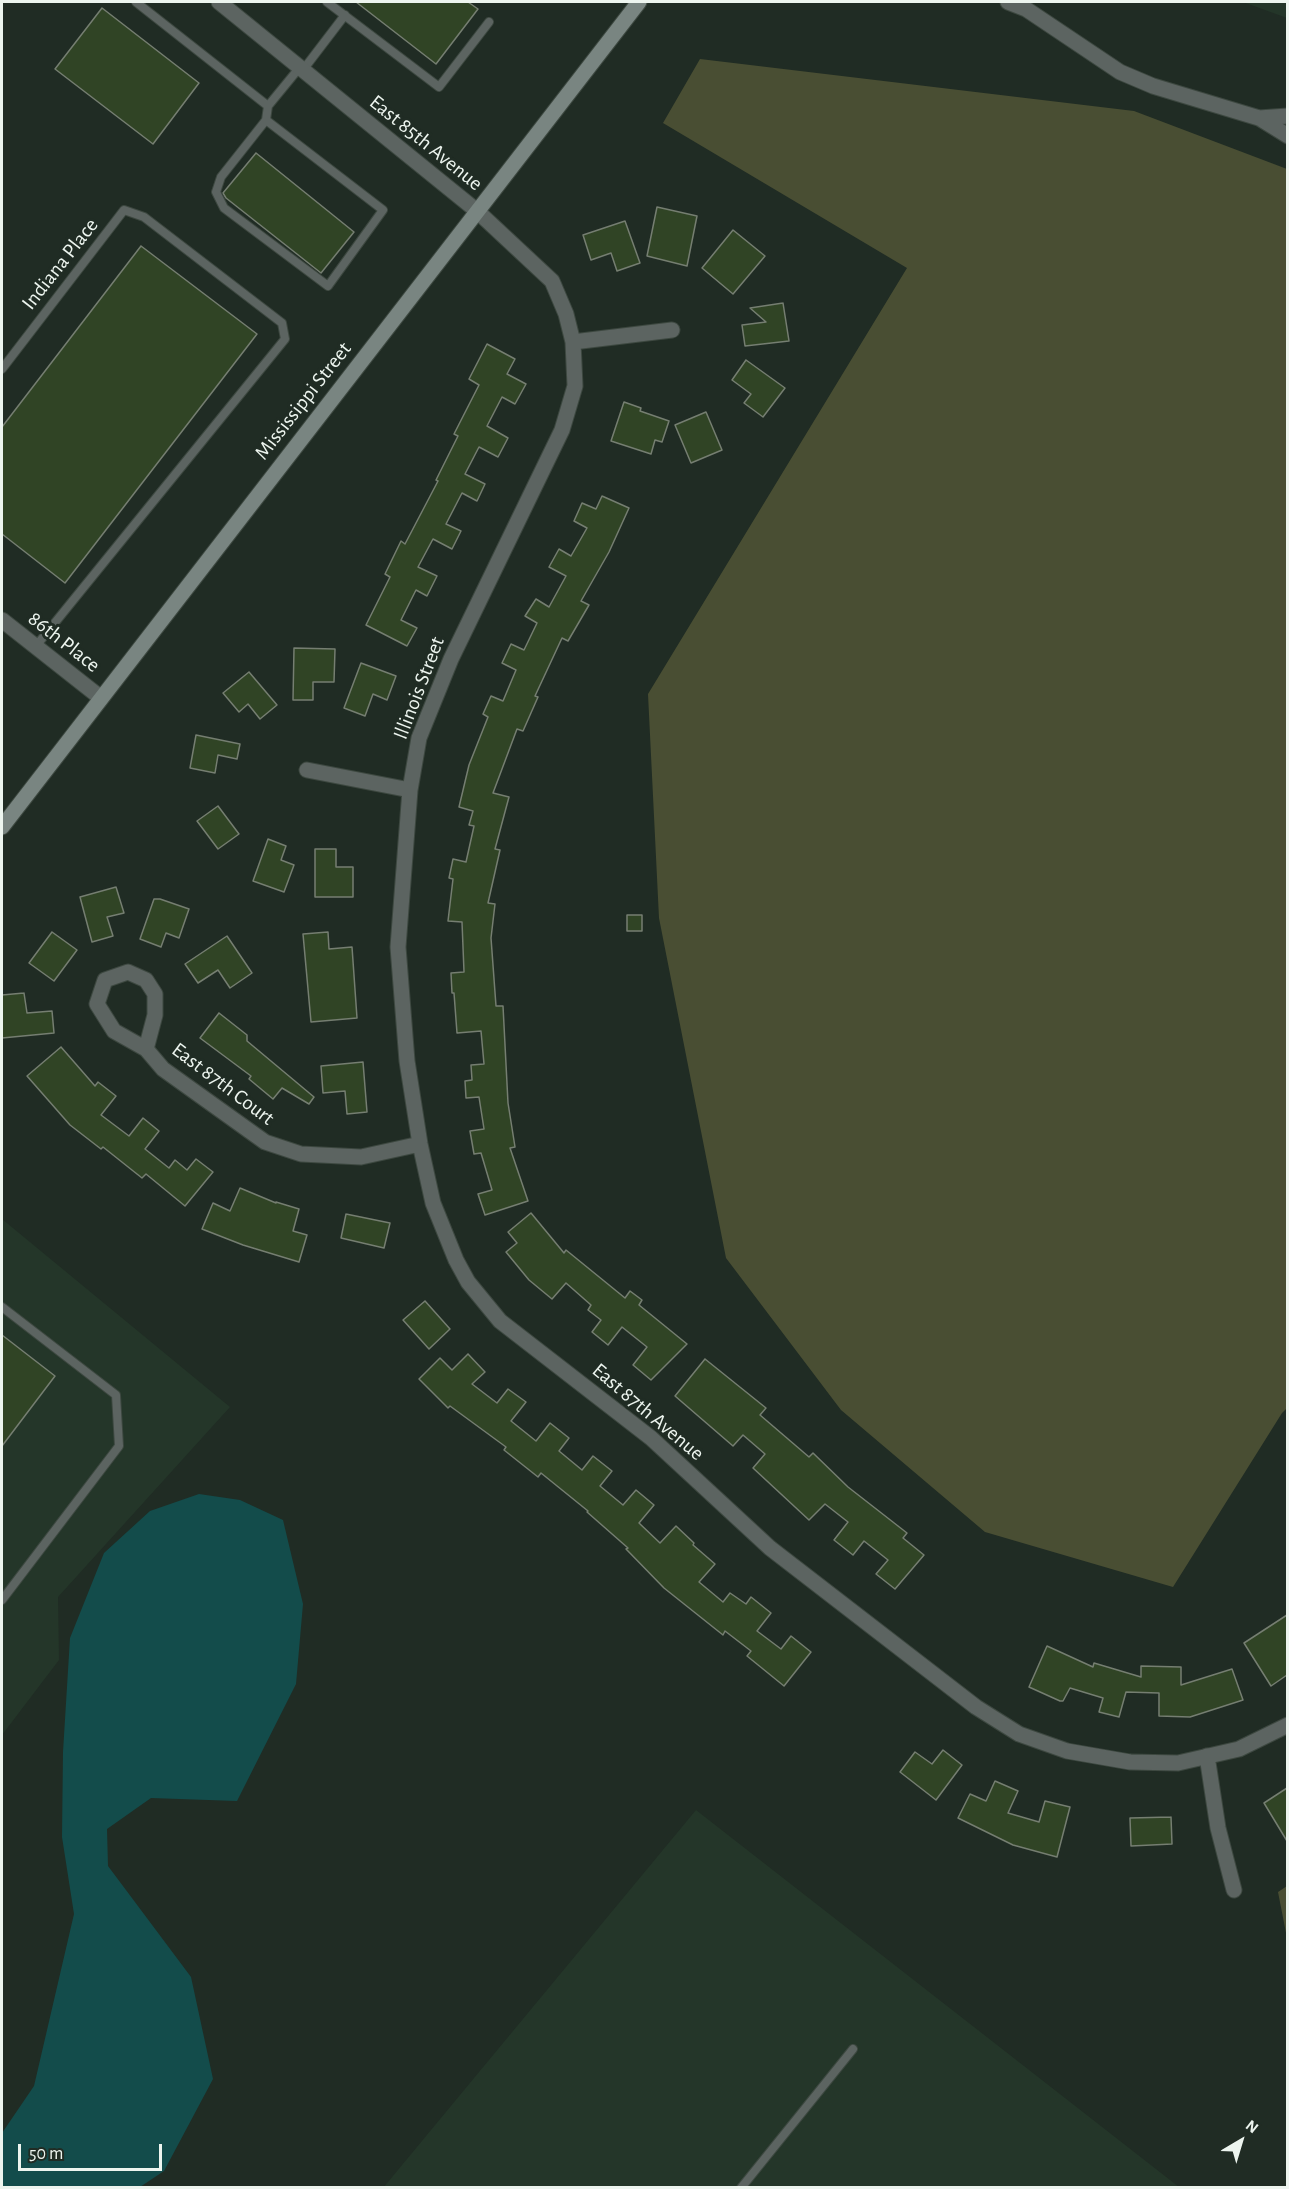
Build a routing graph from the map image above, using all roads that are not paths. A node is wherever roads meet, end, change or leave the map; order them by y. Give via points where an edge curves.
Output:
1 (136, 2) edge
2 (219, 2) edge
3 (327, 2) edge
4 (639, 2) edge
5 (1008, 2) edge
6 (345, 15) junction
7 (489, 22) dead end
8 (301, 68) junction
9 (268, 106) junction
10 (1287, 116) edge
11 (1259, 118) junction
12 (266, 120) junction
13 (1287, 136) edge
14 (477, 211) junction
15 (672, 330) dead end
16 (573, 342) junction
17 (2, 366) edge
18 (2, 620) edge
19 (36, 646) junction
20 (101, 698) junction
21 (307, 770) dead end
22 (410, 789) junction
23 (2, 827) edge
24 (146, 1049) junction
25 (420, 1144) junction
26 (2, 1306) edge
27 (2, 1600) edge
28 (1287, 1725) edge
29 (1207, 1756) junction
30 (1234, 1890) dead end
31 (853, 2049) dead end
32 (741, 2187) edge

1 - 9 lane
2 - 8 street, East 85th Avenue
3 - 6 lane
4 - 14 street, Mississippi Street
5 - 11 street via 1026,9 1120,72
6 - 7 lane via 439,87
6 - 8 lane
8 - 9 lane
8 - 14 street, East 85th Avenue
9 - 12 lane
10 - 11 street
11 - 13 street
12 - 12 lane via 383,210 328,286 224,208 216,192 221,177
14 - 16 street, East 85th Avenue via 552,282
14 - 20 street, Mississippi Street
15 - 16 street
16 - 22 street, Illinois Street via 575,386 562,430 450,659 419,738
17 - 19 lane, Indiana Place via 124,210 144,217 282,323 285,339
18 - 19 street, 86th Place
19 - 20 street, 86th Place
20 - 23 street, Mississippi Street
21 - 22 street
22 - 25 street, Illinois Street via 398,947 407,1061
24 - 24 street, East 87th Court via 114,1031 97,1004 105,981 128,972 146,980 155,994 155,1015
24 - 25 street, East 87th Court via 163,1069 265,1142 301,1154 361,1157
25 - 29 street, East 87th Avenue via 433,1203 456,1260 468,1282 500,1321 651,1438 770,1548 976,1707 1019,1734 1067,1751 1130,1762 1178,1763
26 - 27 lane via 116,1395 119,1446
28 - 29 street, East 87th Avenue via 1239,1749
29 - 30 street via 1218,1828
31 - 32 lane

